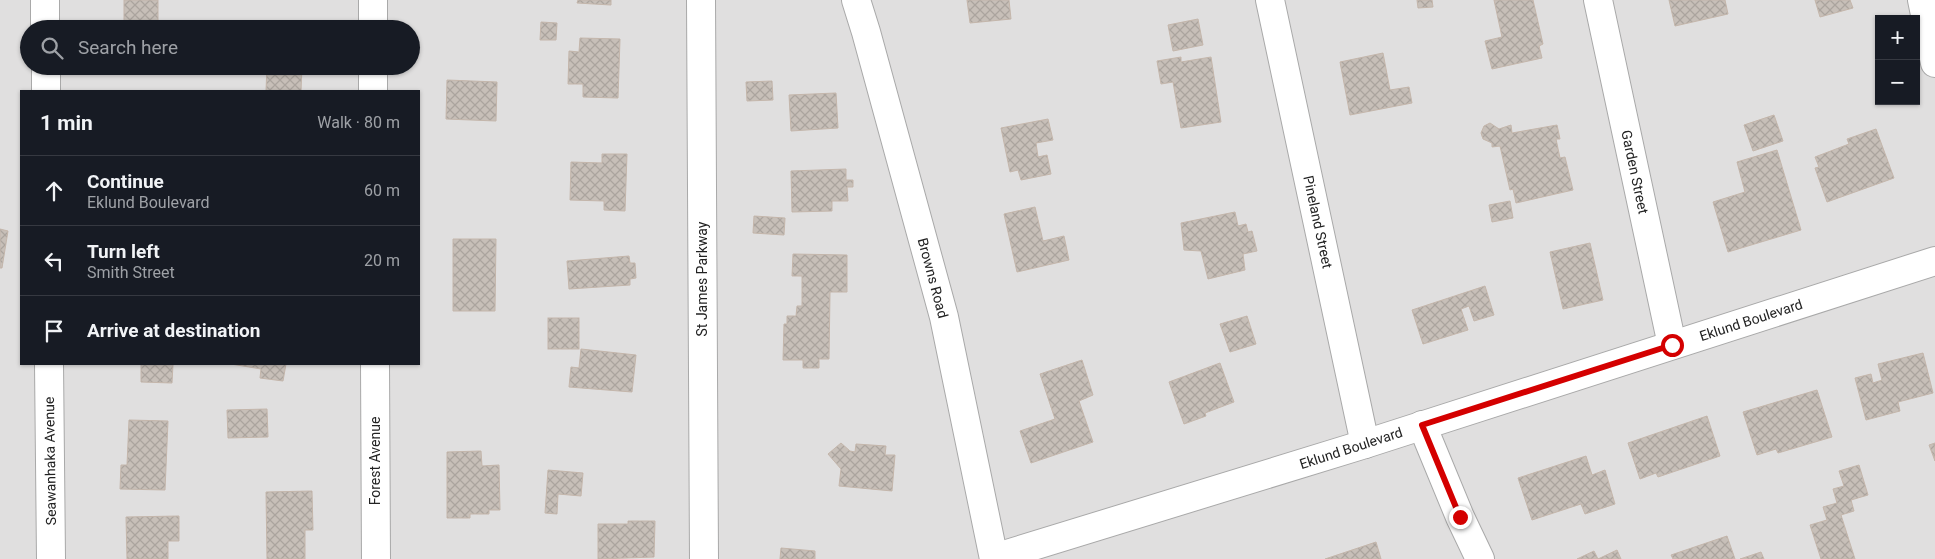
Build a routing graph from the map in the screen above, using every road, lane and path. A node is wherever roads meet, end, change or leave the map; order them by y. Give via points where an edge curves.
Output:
1 (45, 0) edge
2 (373, 0) edge
3 (701, 0) edge
4 (856, 0) edge
5 (1270, 0) edge
6 (1598, 0) edge
7 (1922, 0) edge
8 (46, 20) edge
9 (373, 20) edge
10 (1935, 63) edge
11 (46, 75) edge
12 (373, 75) edge
13 (46, 90) edge
14 (373, 90) edge
15 (1935, 262) edge
16 (1672, 345) junction
17 (49, 365) edge
18 (375, 365) edge
19 (1422, 425) junction
20 (1365, 444) junction
21 (994, 558) edge
22 (51, 559) edge
23 (376, 559) edge
24 (704, 559) edge
25 (1480, 559) edge

1 - 8 street
2 - 9 street
3 - 24 street, St James Parkway
4 - 21 street, Browns Road via 944,317
5 - 20 street, Pineland Street
6 - 16 street, Garden Street
7 - 10 street
11 - 13 street
12 - 14 street
15 - 16 street, Eklund Boulevard
16 - 19 street, Eklund Boulevard
17 - 22 street, Seawanhaka Avenue
18 - 23 street, Forest Avenue
19 - 20 street, Eklund Boulevard
19 - 25 street
20 - 21 street, Eklund Boulevard

